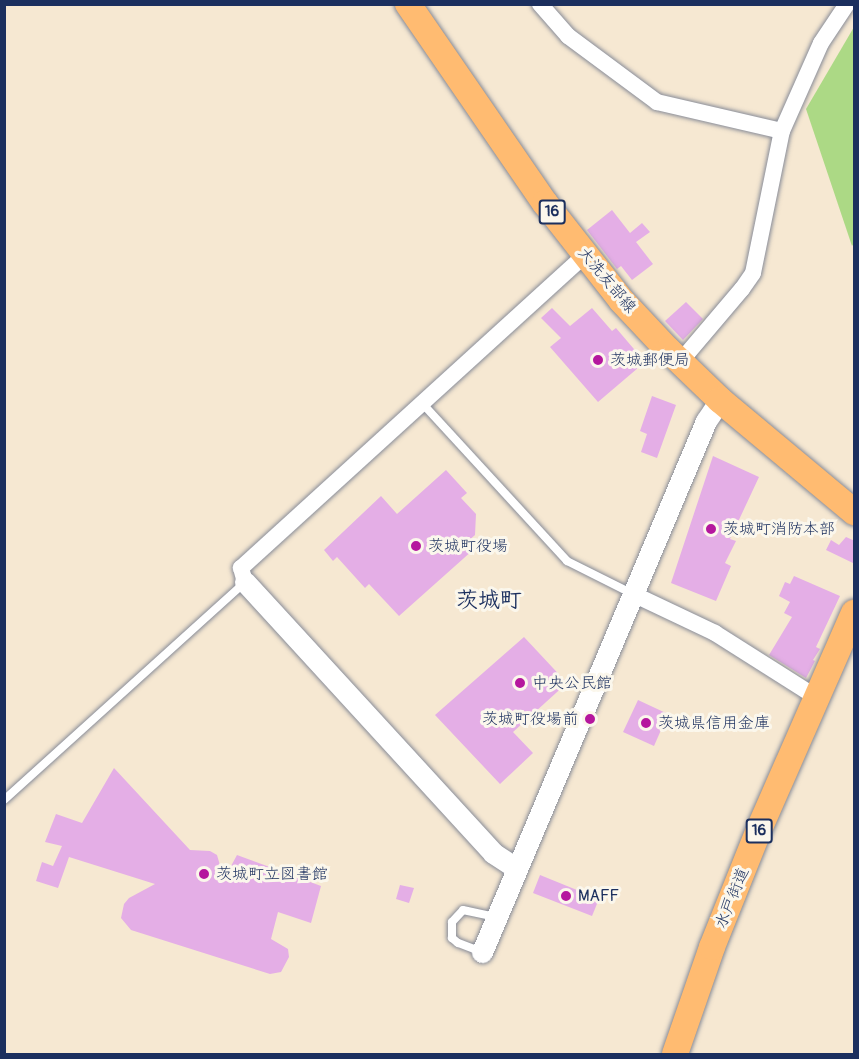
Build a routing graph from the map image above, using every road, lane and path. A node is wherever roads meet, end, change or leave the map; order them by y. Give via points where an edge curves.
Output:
1 (408, 4) edge
2 (540, 4) edge
3 (847, 4) edge
4 (782, 131) junction
5 (585, 255) junction
6 (680, 362) junction
7 (720, 400) junction
8 (421, 402) junction
9 (855, 512) edge
10 (245, 582) junction
11 (633, 594) junction
12 (855, 613) edge
13 (816, 697) junction
14 (4, 800) edge
15 (516, 868) junction
16 (496, 917) junction
17 (482, 952) joint
18 (675, 1054) edge

1 - 5 main road, 大洗友部線 / 16
2 - 4 street via 568,36 657,102
3 - 4 street via 821,43
4 - 6 street via 753,273
5 - 6 main road, 大洗友部線 / 16
5 - 8 street
6 - 7 main road, 大洗友部線 / 16
7 - 9 main road, 大洗友部線 / 16
7 - 11 street via 706,421
8 - 10 street via 241,567
8 - 11 lane via 567,561
10 - 14 lane
10 - 15 street via 493,853
11 - 13 street via 715,633
11 - 15 street
12 - 13 main road, 水戸街道 / 16
13 - 18 main road, 水戸街道 / 16 via 712,947
15 - 16 street
16 - 17 street
16 - 17 lane via 464,910 452,922 452,938

